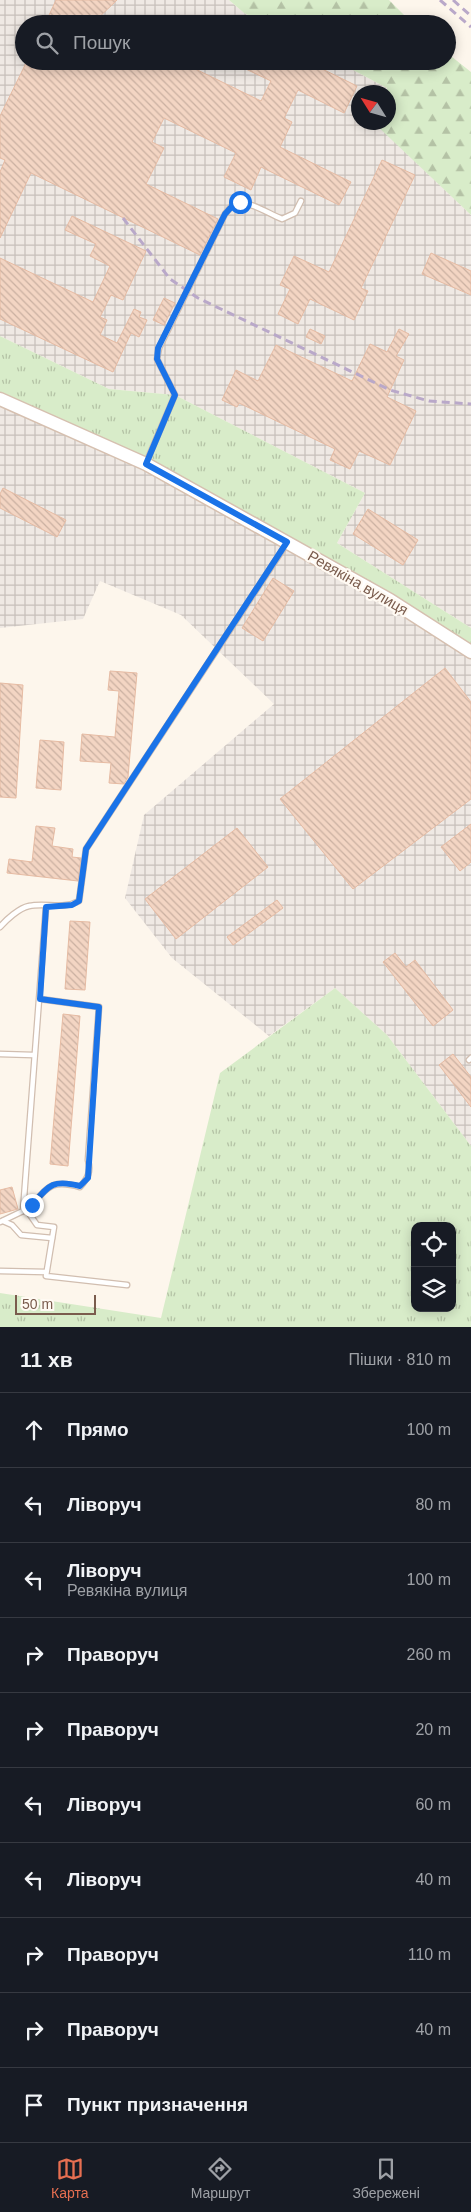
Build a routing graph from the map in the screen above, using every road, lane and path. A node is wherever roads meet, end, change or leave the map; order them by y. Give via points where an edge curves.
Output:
1 (301, 201) dead end
2 (0, 399) edge
3 (146, 464) junction
4 (287, 542) junction
5 (471, 652) edge
6 (46, 907) junction
7 (0, 927) edge
8 (40, 999) junction
9 (0, 1054) edge
10 (33, 1055) junction
11 (24, 1210) junction
12 (2, 1221) edge
13 (52, 1238) junction
14 (0, 1271) edge
15 (46, 1272) junction
16 (127, 1285) dead end

1 - 3 lane via 295,214 282,219 240,202 225,214 158,348 157,359 175,395
2 - 3 street, Ревякіна вулиця
3 - 4 street, Ревякіна вулиця
4 - 5 street, Ревякіна вулиця via 390,600
4 - 6 lane via 86,849 79,901 72,905
6 - 7 lane via 28,906
6 - 8 lane
8 - 10 lane
8 - 11 lane via 99,1007 90,1167 88,1178 80,1186 65,1182 49,1185
9 - 10 lane
10 - 11 lane
11 - 12 lane
11 - 13 lane via 37,1225 54,1227
12 - 13 lane via 12,1225 21,1235
13 - 15 lane
14 - 15 lane
15 - 16 lane via 46,1276

